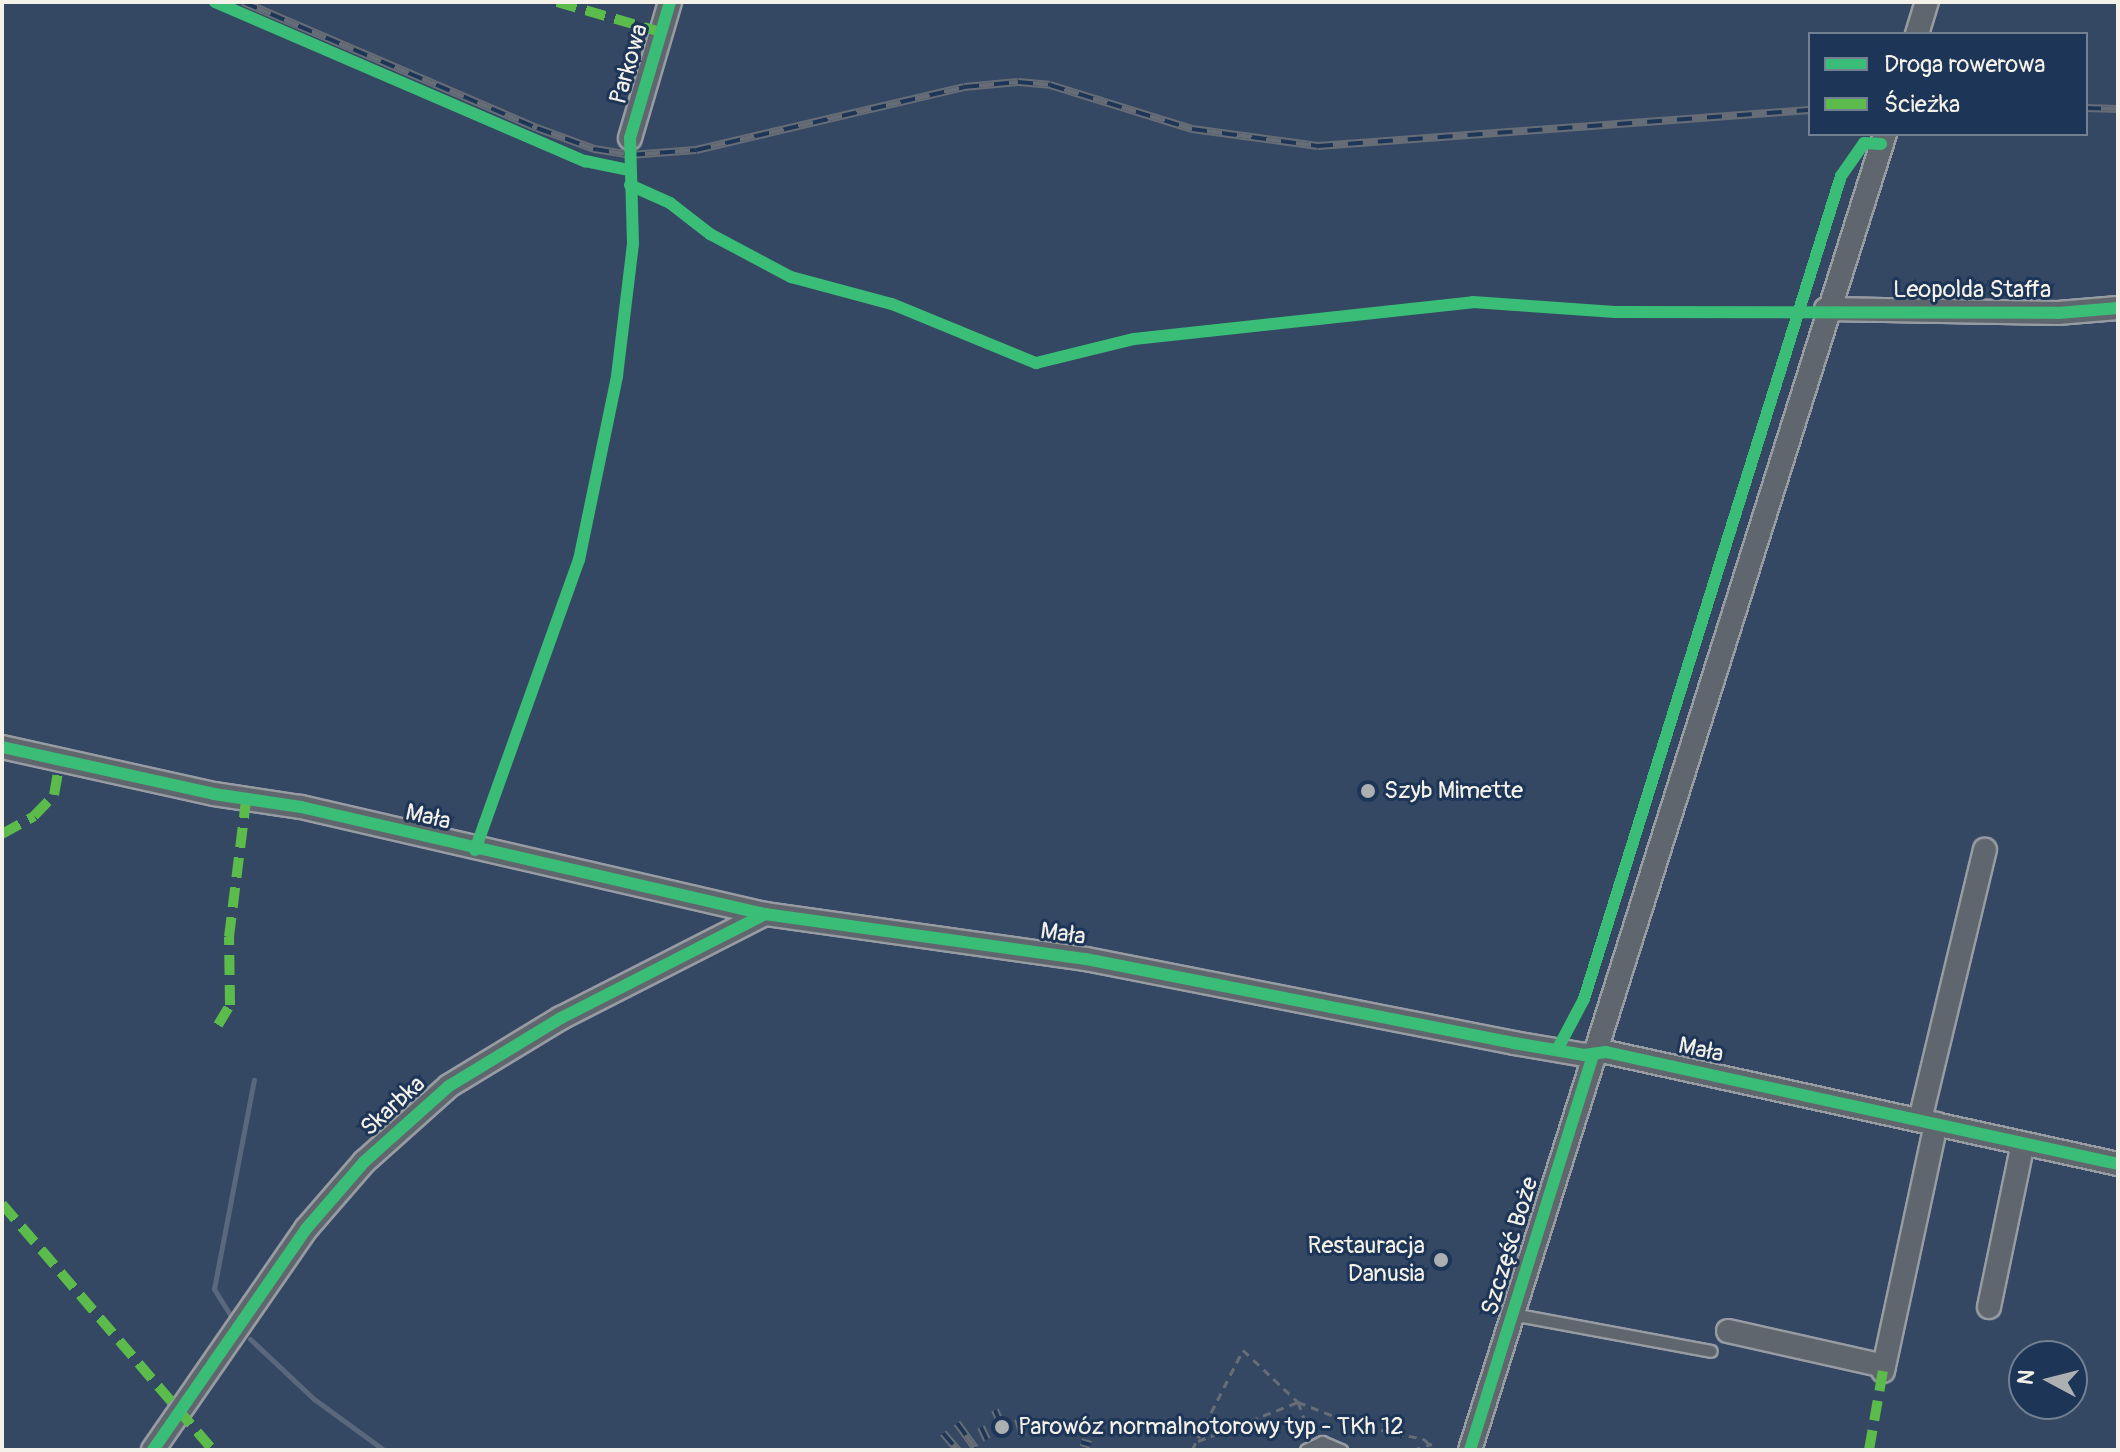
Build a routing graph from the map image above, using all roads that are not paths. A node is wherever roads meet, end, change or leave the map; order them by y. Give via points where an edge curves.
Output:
1 (670, 2) edge
2 (1927, 2) edge
3 (1918, 32) edge
4 (1884, 136) edge
5 (630, 138) dead end
6 (2118, 308) edge
7 (1826, 309) junction
8 (2, 747) edge
9 (1985, 850) dead end
10 (765, 914) junction
11 (1593, 1054) junction
12 (1928, 1122) junction
13 (2023, 1143) junction
14 (2118, 1164) edge
15 (1989, 1307) dead end
16 (1512, 1314) junction
17 (1728, 1331) dead end
18 (1711, 1351) dead end
19 (1310, 1447) edge
20 (153, 1450) edge
21 (1341, 1450) edge
22 (1470, 1450) edge

1 - 5 street, Parkowa
2 - 3 street
4 - 7 street
6 - 7 street, Leopolda Staffa via 2058,313
7 - 11 street
8 - 10 street, Mała via 214,794 301,807
9 - 12 street
10 - 11 street, Mała via 1086,959 1393,1021
10 - 20 street, Skarbka via 561,1018 449,1086 364,1162 306,1229
11 - 12 street, Mała via 1606,1052
11 - 16 street, Szczęść Boże
12 - 13 street, Mała
12 - 17 street via 1883,1368
13 - 14 street, Mała
13 - 15 street
16 - 18 lane
16 - 22 street, Szczęść Boże
19 - 21 lane via 1330,1443

